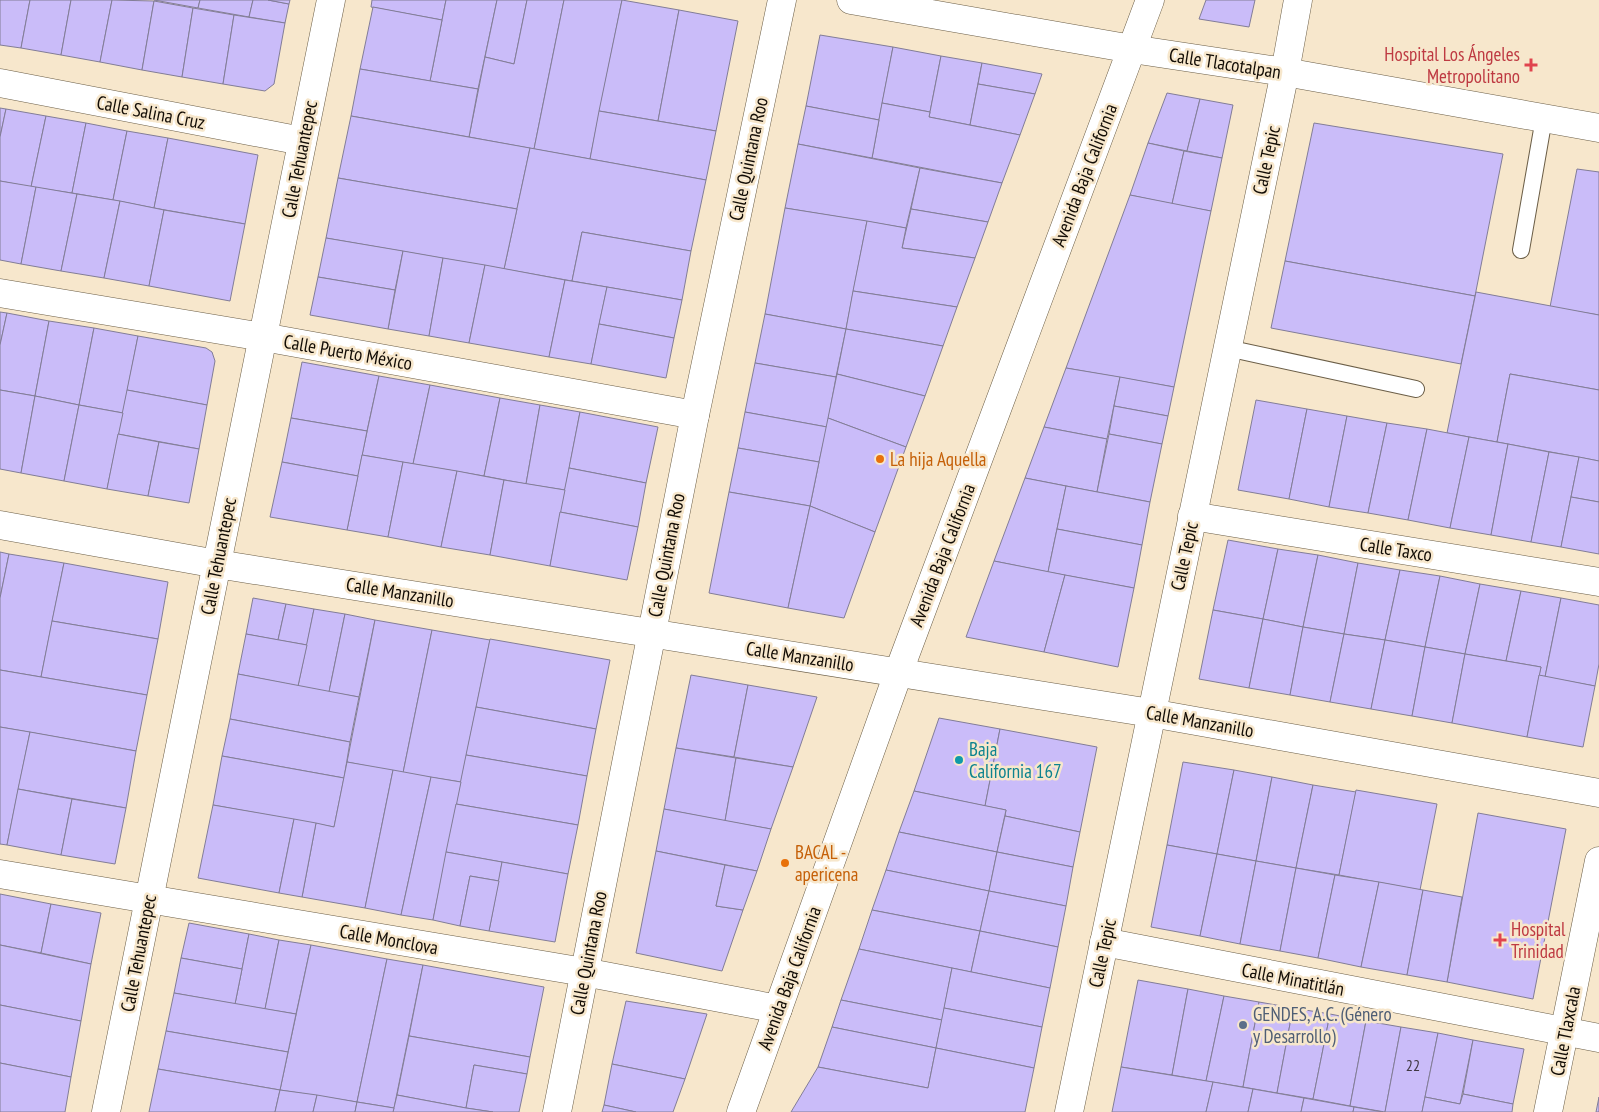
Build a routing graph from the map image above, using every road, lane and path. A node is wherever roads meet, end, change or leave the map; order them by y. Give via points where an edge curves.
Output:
1 (331, 0) edge
2 (782, 0) edge
3 (851, 0) edge
4 (1150, 0) edge
5 (1298, 0) edge
6 (1132, 49) junction
7 (1285, 72) junction
8 (0, 83) edge
9 (1544, 118) junction
10 (1599, 128) edge
11 (302, 141) junction
12 (1521, 250) dead end
13 (0, 293) edge
14 (262, 337) junction
15 (1227, 348) junction
16 (1416, 389) dead end
17 (695, 415) junction
18 (1192, 516) junction
19 (0, 525) edge
20 (217, 564) junction
21 (1599, 582) edge
22 (651, 632) junction
23 (898, 671) junction
24 (1151, 713) junction
25 (1599, 793) edge
26 (1599, 861) edge
27 (0, 874) edge
28 (149, 899) junction
29 (1104, 942) junction
30 (584, 972) junction
31 (778, 1009) junction
32 (1564, 1032) junction
33 (1599, 1038) edge
34 (106, 1112) edge
35 (557, 1112) edge
36 (741, 1112) edge
37 (1069, 1112) edge
38 (1548, 1112) edge

1 - 11 street, Calle Tehuantepec
2 - 17 street, Calle Quintana Roo
3 - 6 street, Calle Tlacotalpan
4 - 6 street, Avenida Baja California
5 - 7 street, Calle Tepic
6 - 7 street, Calle Tlacotalpan
6 - 23 street, Avenida Baja California
7 - 9 street, Calle Tlacotalpan
7 - 15 street, Calle Tepic
8 - 11 street, Calle Salina Cruz
9 - 10 street, Calle Tlacotalpan
9 - 12 lane
11 - 14 street, Calle Tehuantepec
13 - 14 street, Calle Puerto México
14 - 17 street, Calle Puerto México
14 - 20 street, Calle Tehuantepec
15 - 16 lane
15 - 18 street, Calle Tepic
17 - 22 street, Calle Quintana Roo
18 - 21 street, Calle Taxco
18 - 24 street, Calle Tepic
19 - 20 street, Calle Manzanillo
20 - 22 street, Calle Manzanillo
20 - 28 street, Calle Tehuantepec
22 - 23 street, Calle Manzanillo
22 - 30 street, Calle Quintana Roo
23 - 24 street, Calle Manzanillo
23 - 31 street, Avenida Baja California
24 - 25 street, Calle Manzanillo
24 - 29 street, Calle Tepic
26 - 32 street, Calle Tlaxcala
27 - 28 street, Calle Monclova
28 - 30 street, Calle Monclova
28 - 34 street, Calle Tehuantepec
29 - 32 street, Calle Minatitlán
29 - 37 street, Calle Tepic
30 - 31 street, Calle Monclova
30 - 35 street, Calle Quintana Roo
31 - 36 street, Avenida Baja California
32 - 33 street, Calle Minatitlán
32 - 38 street, Calle Tlaxcala

